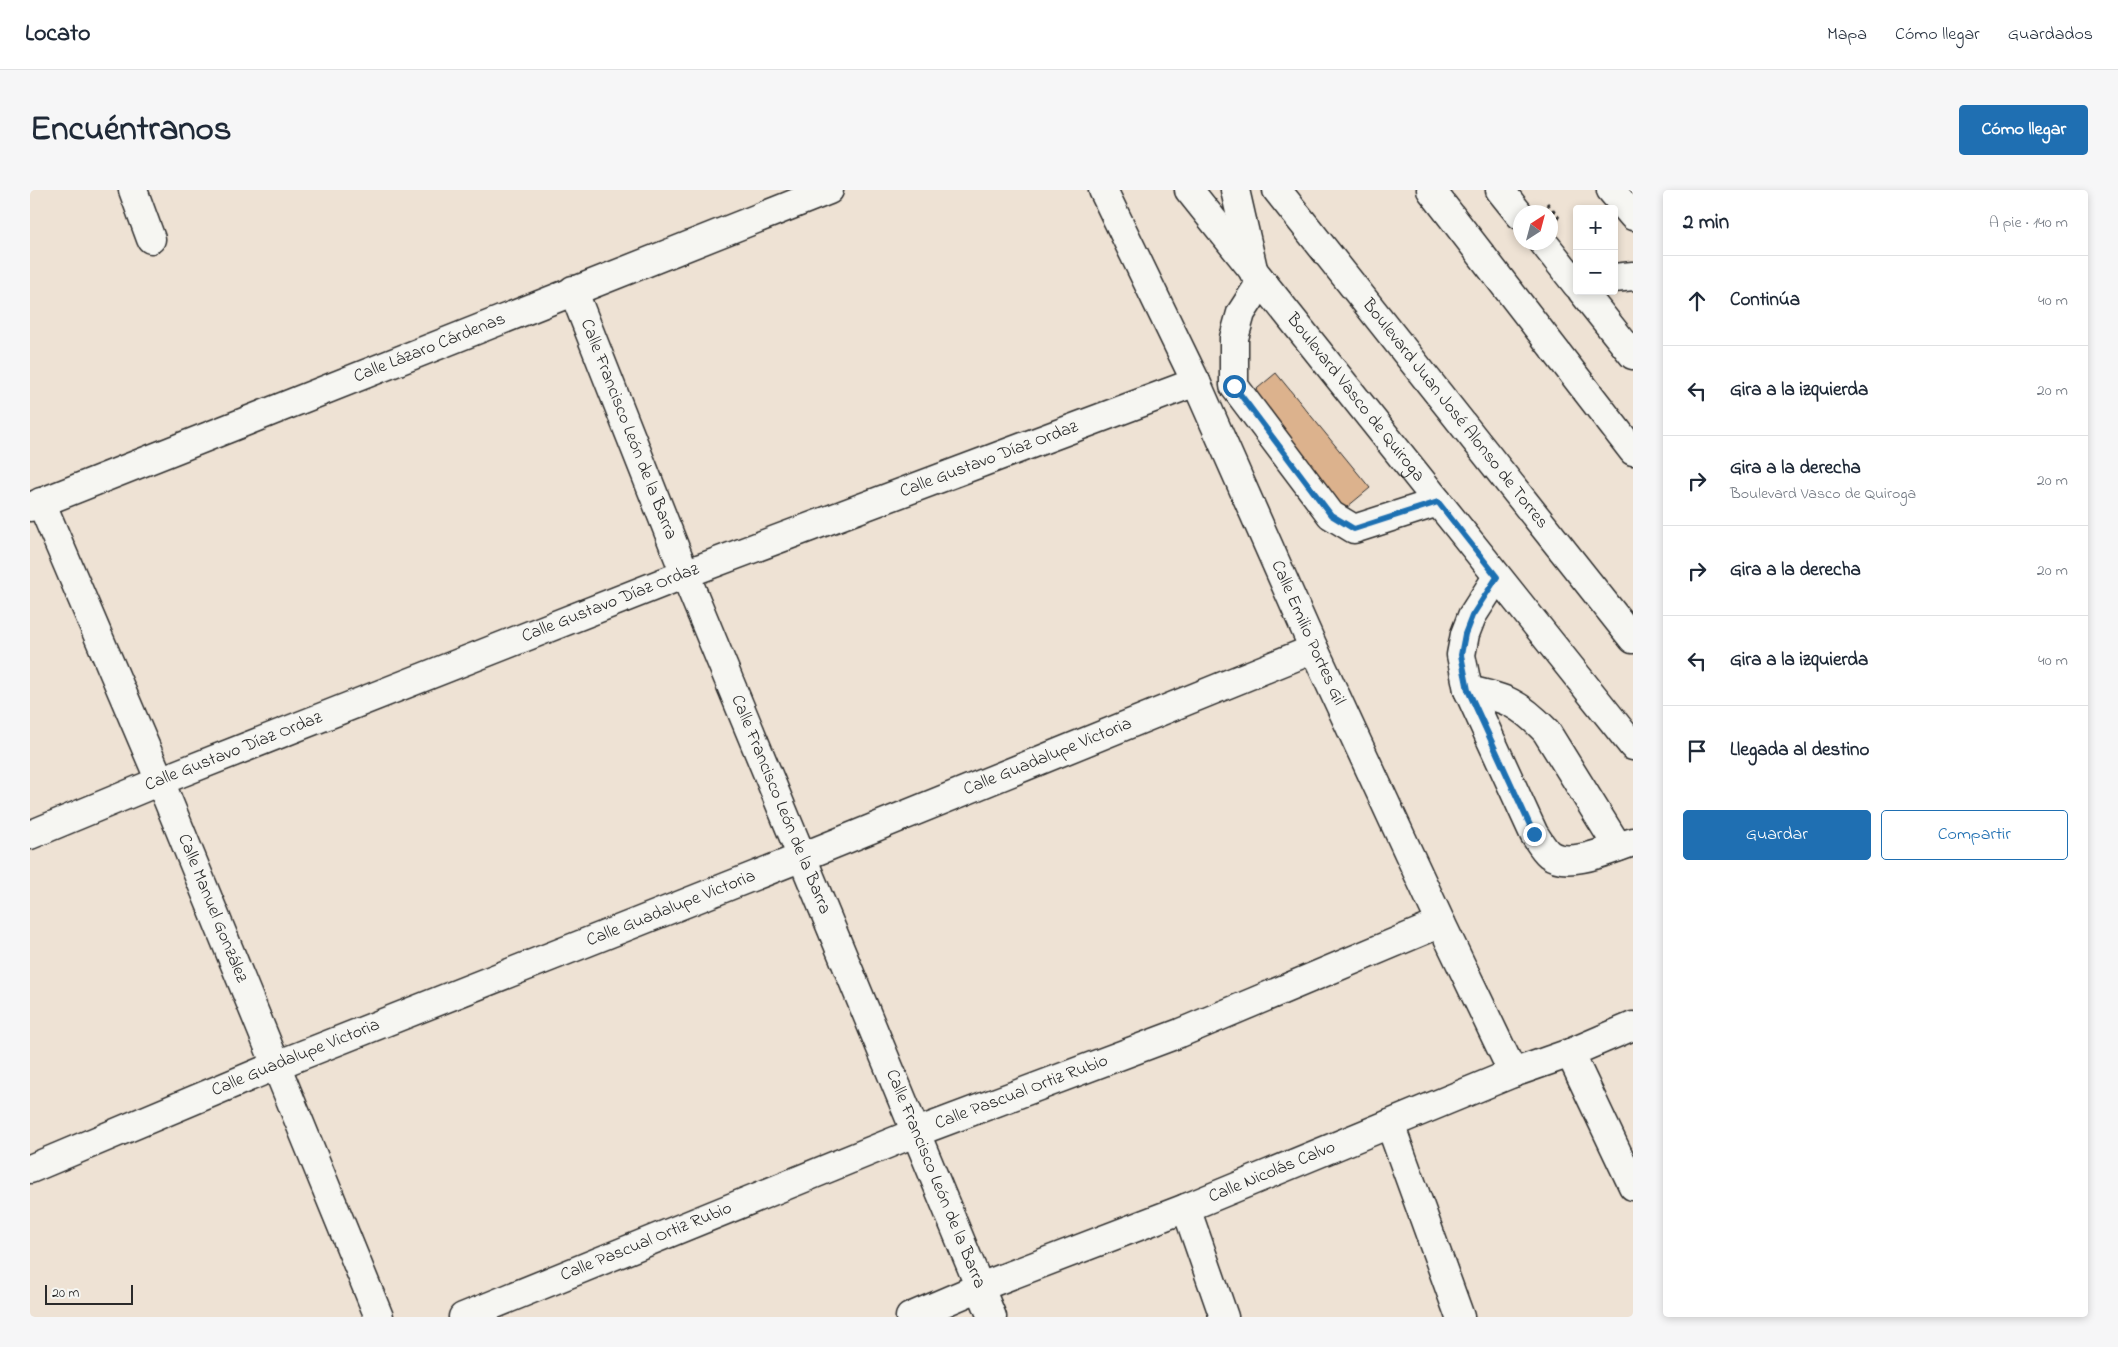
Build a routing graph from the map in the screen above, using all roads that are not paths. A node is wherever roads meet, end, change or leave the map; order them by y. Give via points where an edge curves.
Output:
1 (133, 190) edge
2 (829, 190) edge
3 (1103, 190) edge
4 (1189, 190) edge
5 (1236, 190) edge
6 (1277, 190) edge
7 (1432, 190) edge
8 (1500, 190) edge
9 (1612, 190) edge
10 (1513, 206) edge
11 (1633, 216) edge
12 (151, 239) dead end
13 (1549, 250) edge
14 (1550, 250) edge
15 (1573, 267) edge
16 (1633, 276) edge
17 (1258, 277) junction
18 (1618, 278) edge
19 (1573, 280) edge
20 (573, 290) junction
21 (1585, 295) edge
22 (1633, 355) edge
23 (1196, 382) junction
24 (1633, 452) edge
25 (1438, 502) junction
26 (36, 505) edge
27 (685, 574) junction
28 (1497, 577) junction
29 (1633, 639) edge
30 (1314, 649) junction
31 (1468, 690) junction
32 (1633, 746) edge
33 (160, 781) junction
34 (30, 835) edge
35 (1626, 845) edge
36 (802, 857) junction
37 (1441, 923) junction
38 (1633, 1026) edge
39 (1570, 1053) junction
40 (277, 1065) junction
41 (1513, 1073) junction
42 (1390, 1124) junction
43 (917, 1132) junction
44 (30, 1169) edge
45 (1633, 1186) edge
46 (1186, 1208) junction
47 (980, 1286) junction
48 (380, 1317) edge
49 (463, 1317) edge
50 (910, 1317) edge
51 (992, 1317) edge
52 (1224, 1317) edge
53 (1460, 1317) edge

1 - 12 street
2 - 20 street, Calle Lázaro Cárdenas
3 - 23 street, Calle Emilio Portes Gil
4 - 17 street, Boulevard Vasco de Quiroga
5 - 17 street
6 - 29 street, Boulevard Juan José Alonso de Torres
7 - 24 street
8 - 10 street
9 - 11 street
13 - 19 street
14 - 15 street
16 - 18 street
17 - 25 street, Boulevard Vasco de Quiroga
17 - 25 street via 1241,313 1234,338 1234,386 1331,515 1354,529
20 - 26 street, Calle Lázaro Cárdenas
20 - 27 street, Calle Francisco León de la Barra
21 - 22 street
23 - 27 street, Calle Gustavo Díaz Ordaz
23 - 30 street, Calle Emilio Portes Gil
25 - 28 street, Boulevard Vasco de Quiroga
26 - 33 street, Calle Manuel González
27 - 33 street, Calle Gustavo Díaz Ordaz
27 - 36 street, Calle Francisco León de la Barra
28 - 31 street via 1472,616 1465,634 1461,655
28 - 32 street, Boulevard Vasco de Quiroga
30 - 36 street, Calle Guadalupe Victoria
30 - 37 street, Calle Emilio Portes Gil
31 - 35 street via 1496,696 1530,715 1546,732
31 - 35 street via 1534,834 1549,854 1574,860
33 - 34 street, Calle Gustavo Díaz Ordaz
33 - 40 street, Calle Manuel González
36 - 40 street, Calle Guadalupe Victoria
36 - 43 street, Calle Francisco León de la Barra
37 - 41 street, Calle Emilio Portes Gil
37 - 43 street, Calle Pascual Ortiz Rubio via 1180,1033
38 - 39 street, Calle Nicolás Calvo
39 - 41 street, Calle Nicolás Calvo
39 - 45 street
40 - 44 street, Calle Guadalupe Victoria
40 - 48 street, Calle Manuel González
41 - 42 street, Calle Nicolás Calvo
42 - 46 street, Calle Nicolás Calvo
42 - 53 street
43 - 47 street, Calle Francisco León de la Barra
43 - 49 street, Calle Pascual Ortiz Rubio
46 - 47 street, Calle Nicolás Calvo
46 - 52 street
47 - 50 street, Calle Nicolás Calvo
47 - 51 street, Calle Francisco León de la Barra

